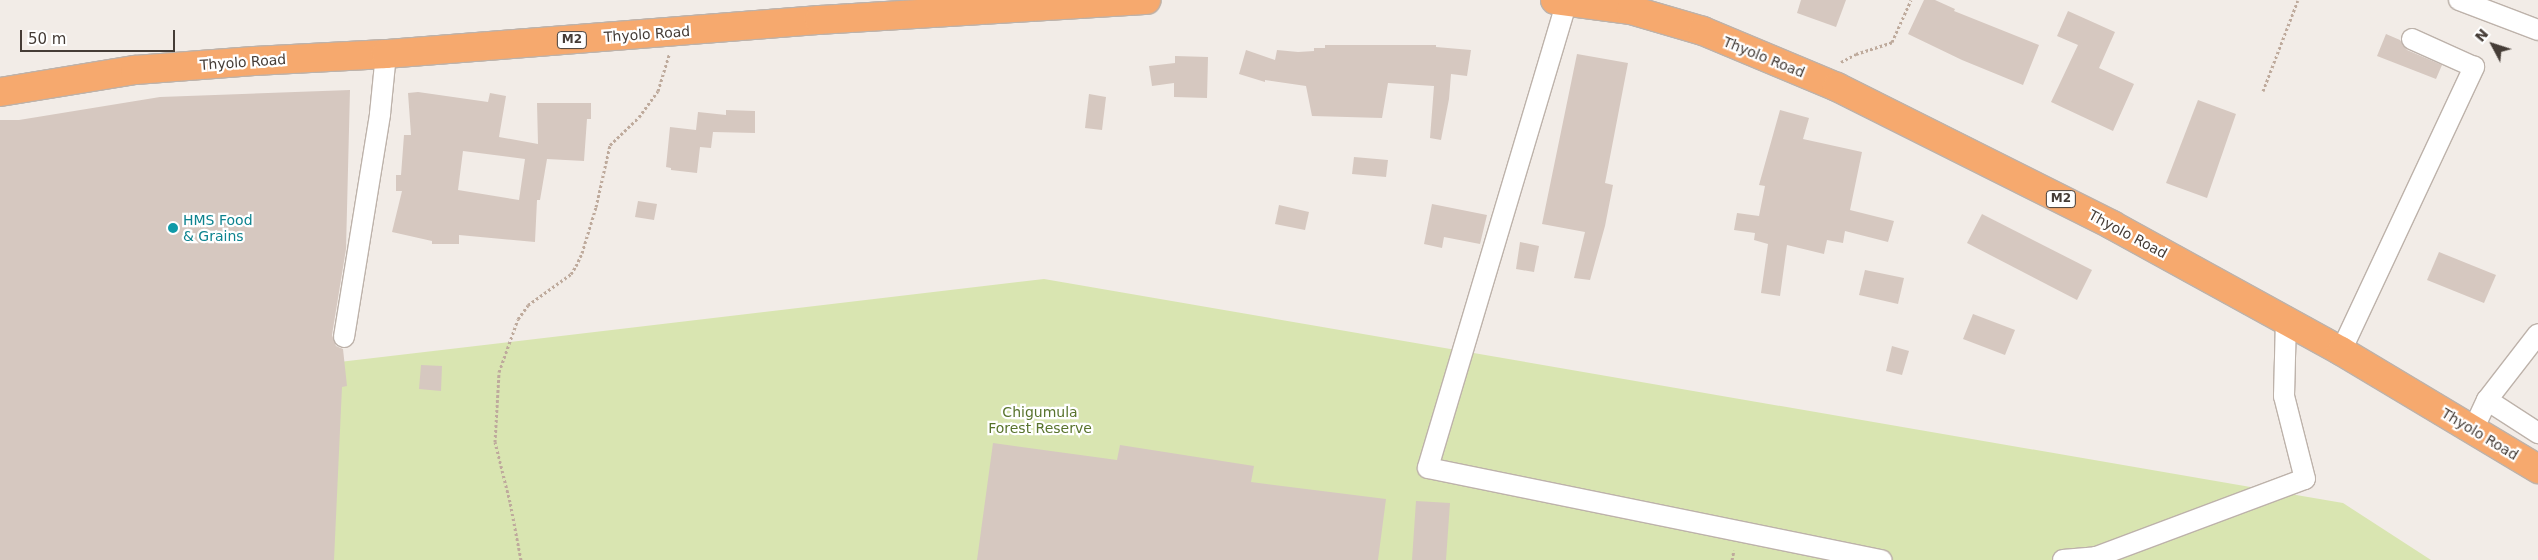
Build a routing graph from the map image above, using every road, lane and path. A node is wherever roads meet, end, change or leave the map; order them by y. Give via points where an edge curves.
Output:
1 (1146, 0) edge
2 (1911, 0) edge
3 (2298, 0) edge
4 (2459, 0) edge
5 (1561, 1) edge
6 (1633, 5) edge
7 (2538, 30) edge
8 (674, 32) junction
9 (2412, 39) dead end
10 (386, 54) junction
11 (1814, 77) junction
12 (0, 92) edge
13 (2263, 92) dead end
14 (2286, 320) junction
15 (344, 337) dead end
16 (2536, 338) edge
17 (2341, 351) junction
18 (2487, 400) junction
19 (2473, 430) junction
20 (2538, 433) edge
21 (2538, 469) edge
22 (2098, 558) edge
23 (521, 560) edge
24 (1882, 560) edge
25 (2063, 560) edge

1 - 8 highway, Thyolo Road / M2
2 - 11 path via 1892,42 1856,54
3 - 13 path
4 - 7 street
5 - 6 highway, Thyolo Road / M2
5 - 24 street via 1428,468
6 - 11 highway, Thyolo Road / M2
8 - 10 highway, Thyolo Road / M2
8 - 23 path via 658,91 639,117 616,137 607,152 596,207 576,266 571,274 528,305 518,319 499,372 495,442
9 - 17 street via 2474,67
10 - 12 highway, Thyolo Road / M2 via 135,70
10 - 15 street via 380,114
11 - 14 highway, Thyolo Road / M2 via 2112,225
14 - 17 highway, Thyolo Road / M2
14 - 22 street via 2284,396 2305,479
16 - 18 street
17 - 19 highway, Thyolo Road / M2
18 - 19 street
18 - 20 street
19 - 21 highway, Thyolo Road / M2
22 - 25 street

